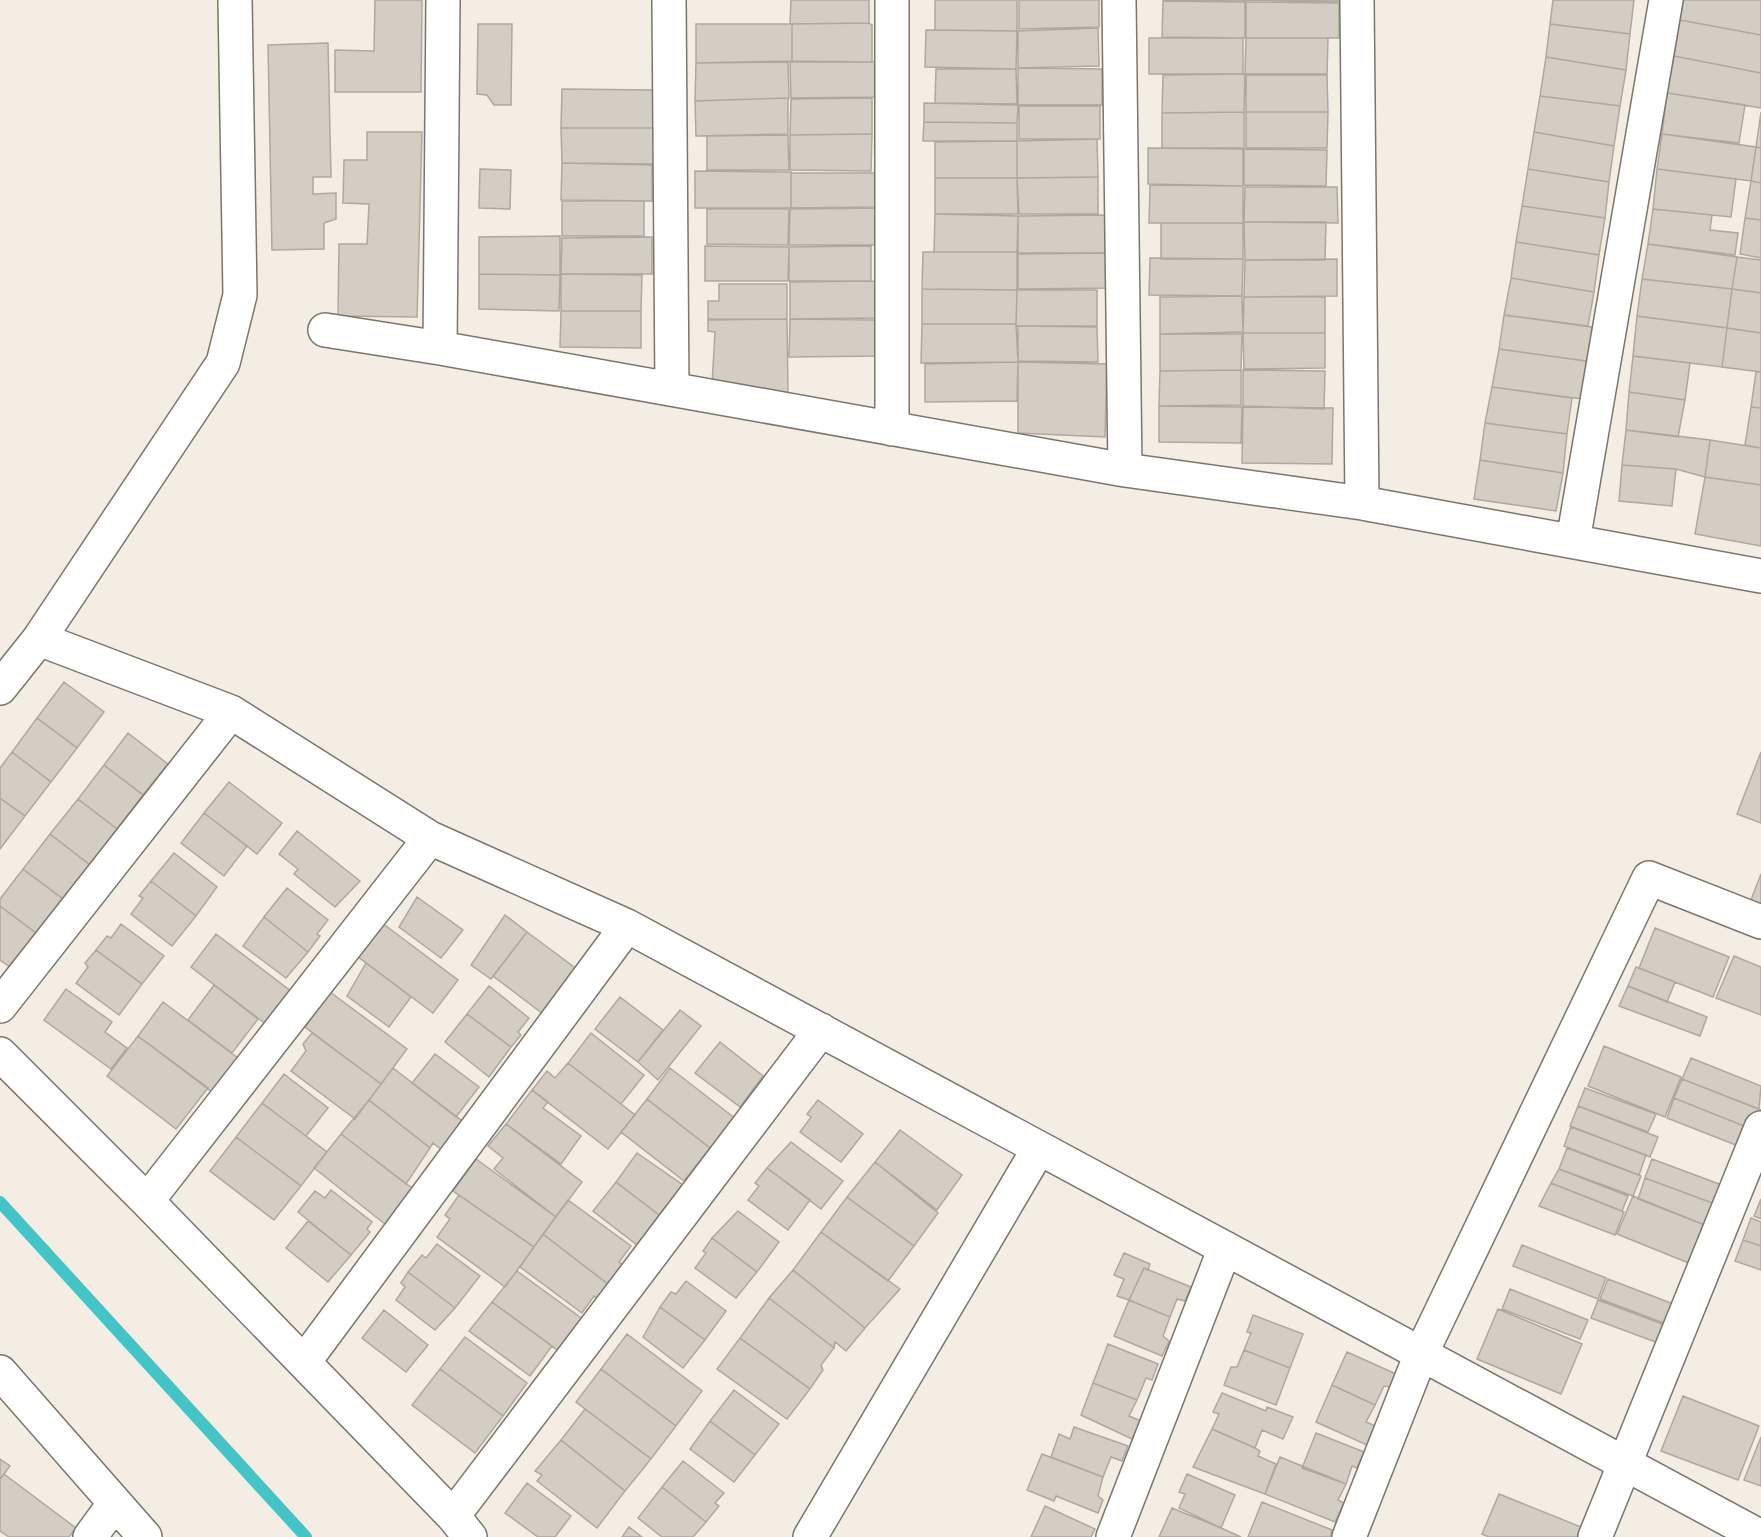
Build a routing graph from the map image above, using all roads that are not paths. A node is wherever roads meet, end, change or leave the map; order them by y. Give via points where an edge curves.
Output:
1 (236, 0) edge
2 (444, 0) edge
3 (669, 0) edge
4 (892, 0) edge
5 (1119, 0) edge
6 (1357, 0) edge
7 (1666, 0) edge
8 (325, 330) dead end
9 (440, 348) junction
10 (672, 389) junction
11 (892, 429) junction
12 (1125, 470) junction
13 (1362, 503) junction
14 (1573, 542) junction
15 (1761, 576) edge
16 (39, 639) junction
17 (0, 688) edge
18 (231, 712) junction
19 (430, 838) junction
20 (1761, 922) edge
21 (627, 926) junction
22 (0, 1006) edge
23 (821, 1030) junction
24 (0, 1054) edge
25 (1761, 1128) edge
26 (1040, 1148) junction
27 (147, 1201) junction
28 (1225, 1248) junction
29 (1421, 1354) junction
30 (304, 1362) junction
31 (0, 1372) edge
32 (1624, 1463) junction
33 (114, 1503) junction
34 (461, 1526) edge
35 (90, 1537) edge
36 (145, 1537) edge
37 (810, 1537) edge
38 (1113, 1537) edge
39 (1349, 1537) edge
40 (1595, 1537) edge
41 (1761, 1537) edge

1 - 16 street via 240,296 223,363
2 - 9 street
3 - 10 street
4 - 11 street
5 - 12 street
6 - 13 street
7 - 14 street
8 - 9 street
9 - 10 street
10 - 11 street
11 - 12 street
12 - 13 street
13 - 14 street
14 - 15 street
16 - 17 street
16 - 18 street
18 - 19 street
18 - 22 street
19 - 21 street
19 - 27 street
20 - 29 street via 1649,878
21 - 23 street
21 - 30 street
23 - 26 street
23 - 34 street
24 - 27 street
25 - 32 street
26 - 28 street
26 - 37 street
27 - 30 street
28 - 29 street
28 - 38 street
29 - 32 street
29 - 39 street
30 - 34 street
31 - 33 street
32 - 40 street
32 - 41 street
33 - 35 street
33 - 36 street

